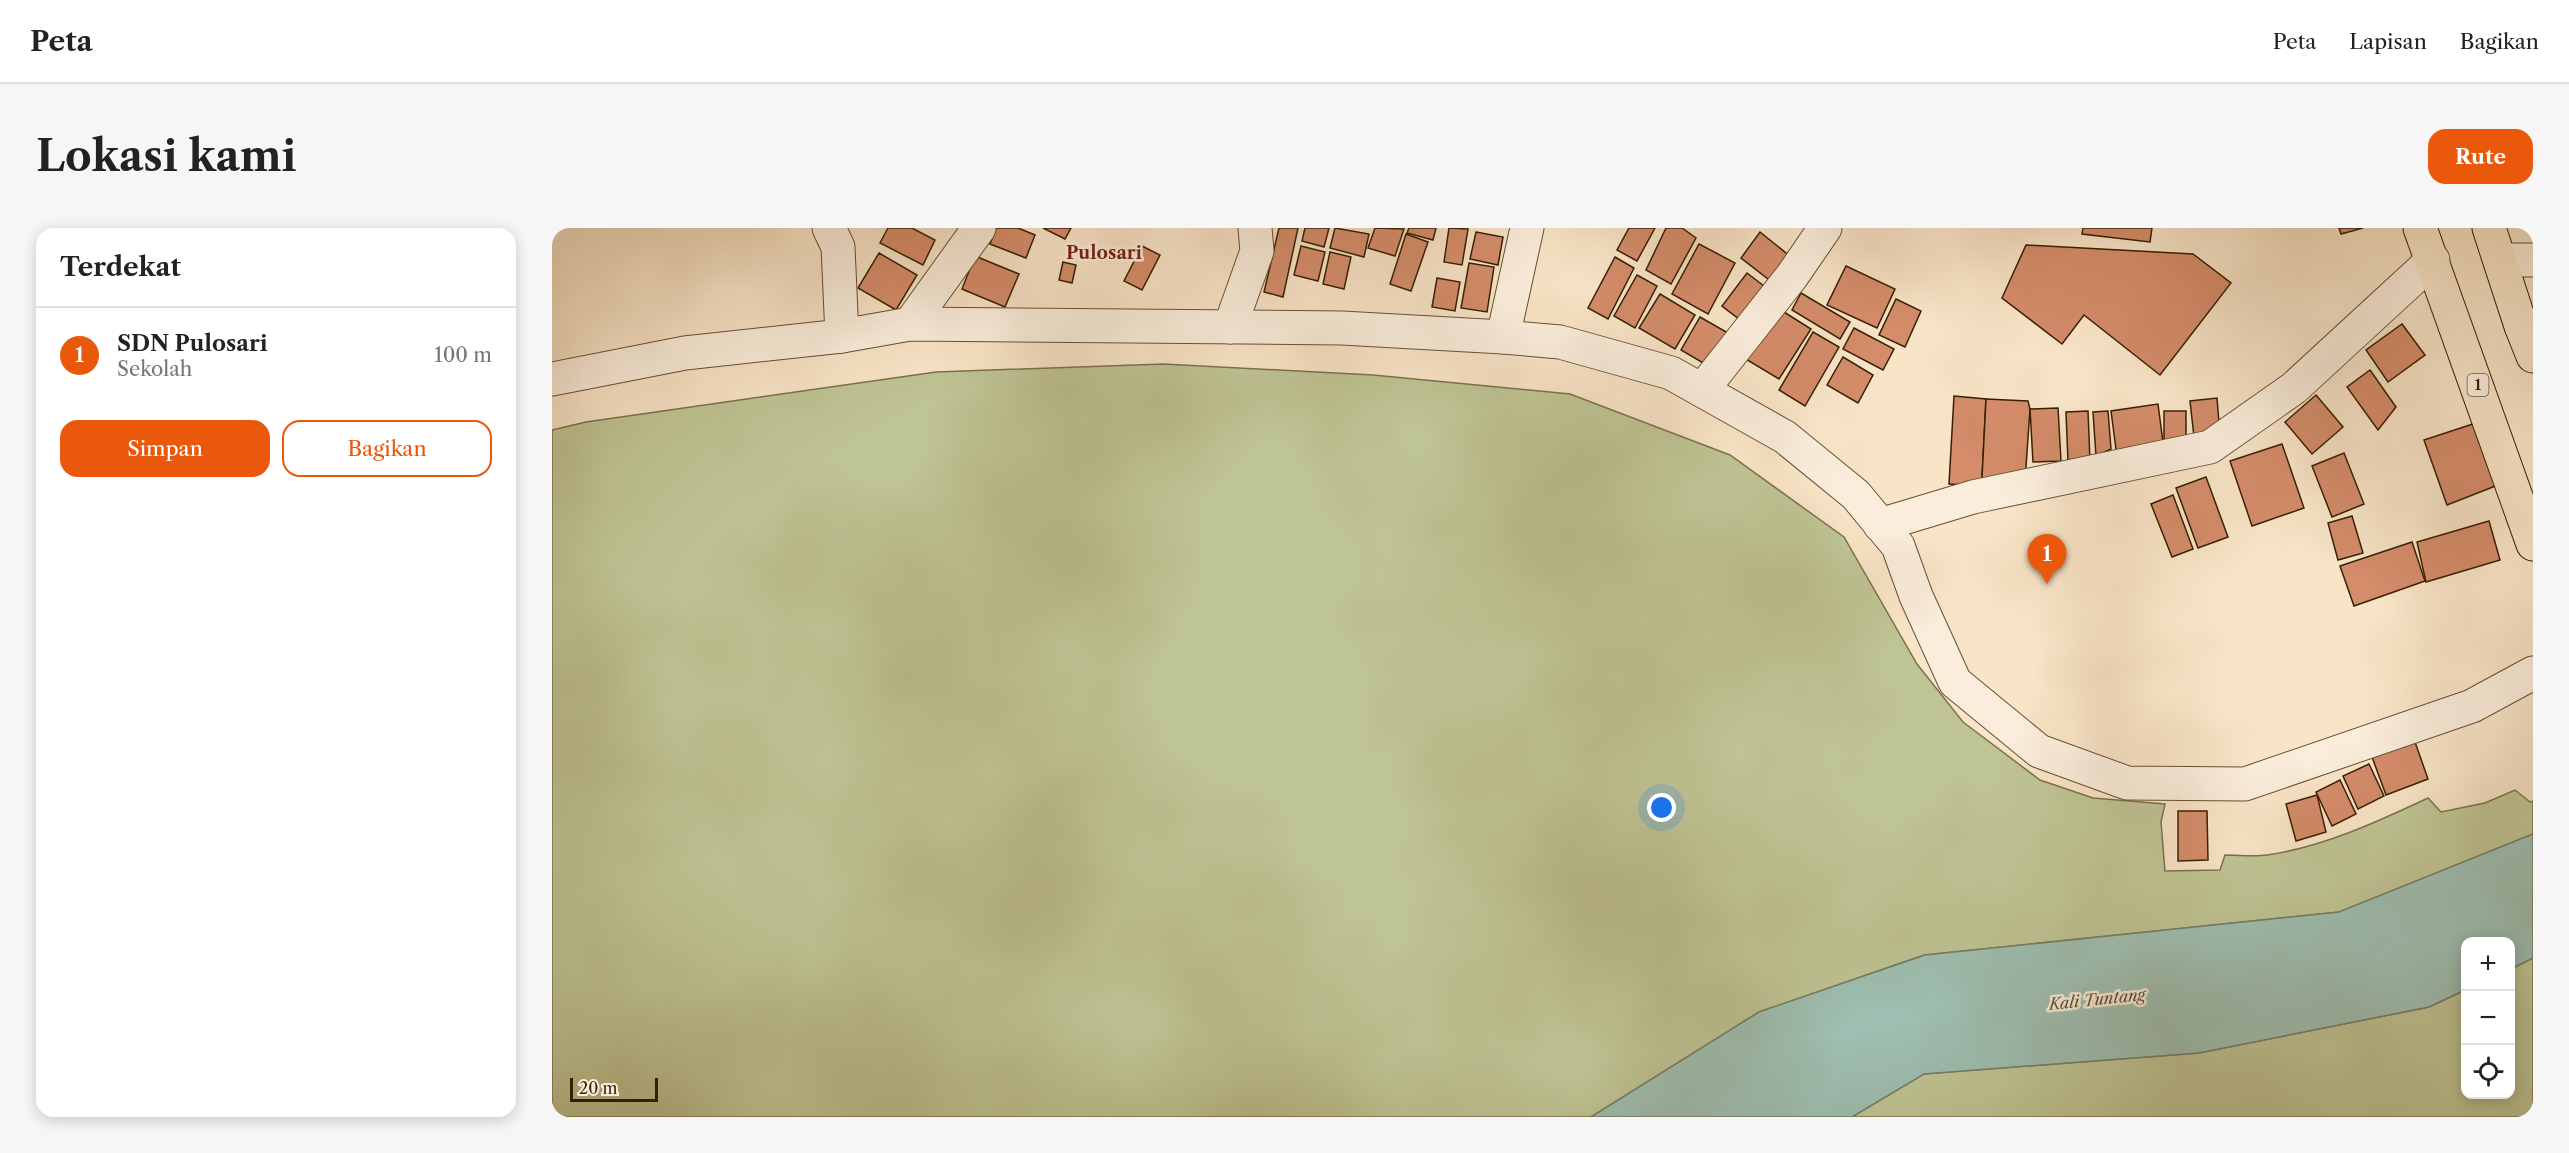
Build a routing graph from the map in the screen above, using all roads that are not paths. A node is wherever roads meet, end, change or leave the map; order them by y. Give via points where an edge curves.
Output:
1 (829, 228) edge
2 (979, 228) edge
3 (1255, 228) edge
4 (1527, 228) edge
5 (1825, 228) edge
6 (2420, 228) edge
7 (2490, 228) edge
8 (2433, 260) junction
9 (2517, 260) edge
10 (910, 324) junction
11 (1230, 327) junction
12 (842, 336) junction
13 (1503, 337) junction
14 (2533, 356) edge
15 (552, 379) edge
16 (1703, 389) junction
17 (1880, 525) junction
18 (2533, 544) edge
19 (2533, 673) edge

1 - 12 street via 838,247
2 - 10 street
3 - 11 street via 1257,251
4 - 13 street
5 - 16 street
6 - 8 highway, 1
7 - 9 highway
8 - 17 street via 2294,388 2210,447 1973,497
8 - 18 highway, 1
9 - 14 highway via 2521,326
10 - 11 street
10 - 12 street
11 - 13 street via 1342,328
12 - 15 street via 685,353
13 - 16 street via 1560,342 1671,373
16 - 17 street via 1785,437 1856,495
17 - 19 street via 1898,546 1955,682 2039,751 2127,783 2244,784 2472,706

